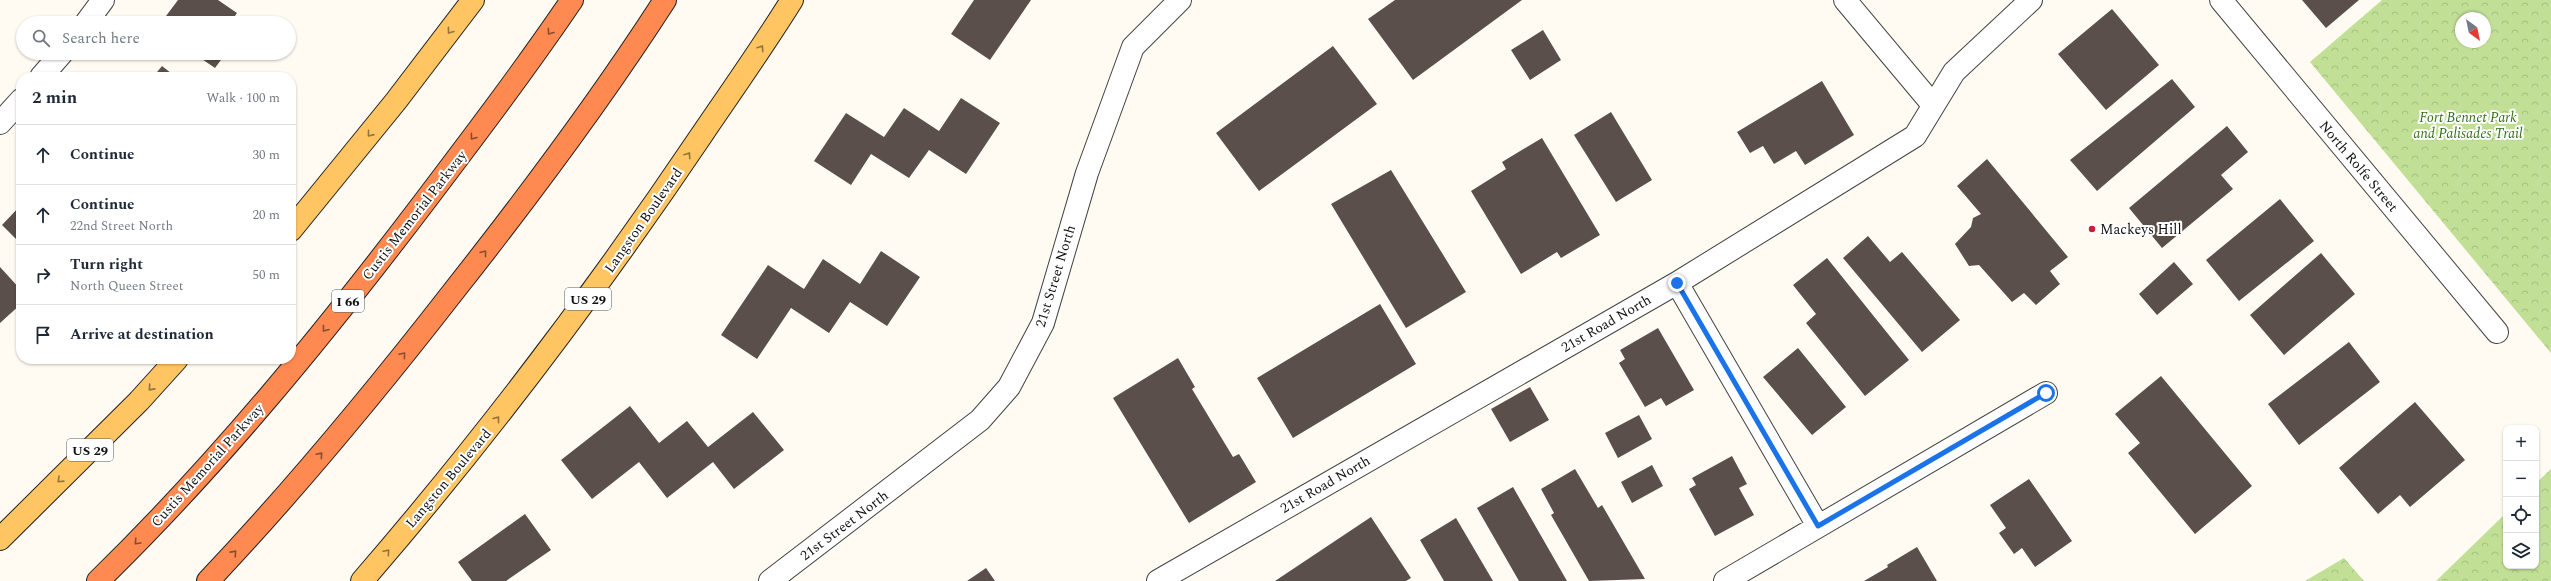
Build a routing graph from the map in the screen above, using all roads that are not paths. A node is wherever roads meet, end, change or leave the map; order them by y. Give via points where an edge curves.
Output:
1 (103, 0) edge
2 (473, 0) edge
3 (572, 0) edge
4 (665, 0) edge
5 (792, 0) edge
6 (1180, 0) edge
7 (1845, 0) edge
8 (2031, 0) edge
9 (2221, 0) edge
10 (91, 16) edge
11 (56, 60) edge
12 (45, 72) edge
13 (16, 105) edge
14 (1933, 105) junction
15 (0, 123) edge
16 (296, 224) edge
17 (1677, 283) junction
18 (2497, 332) dead end
19 (172, 364) edge
20 (2046, 393) dead end
21 (1818, 526) junction
22 (0, 539) edge
23 (98, 581) edge
24 (208, 581) edge
25 (362, 581) edge
26 (770, 581) edge
27 (1158, 581) edge
28 (1725, 581) edge

1 - 10 street
2 -> 16 main road via 396,101
3 -> 23 highway, Custis Memorial Parkway / I 66 via 480,129 307,353 217,456
24 -> 4 highway via 326,449 419,336 575,132
25 -> 5 main road, Langston Boulevard / US 29 via 483,437 561,335 640,227
6 - 26 street, 21st Street North via 1133,47 1086,173 1043,323 1009,387 980,420
7 - 14 street
8 - 14 street, 21st Road North via 1954,72
9 - 18 street, North Rolfe Street
11 - 12 street
13 - 15 street
14 - 17 street, 21st Road North via 1915,136
17 - 21 street
17 - 27 street, 21st Road North
19 -> 22 main road, US 29 via 139,401
20 - 21 street
21 - 28 street

